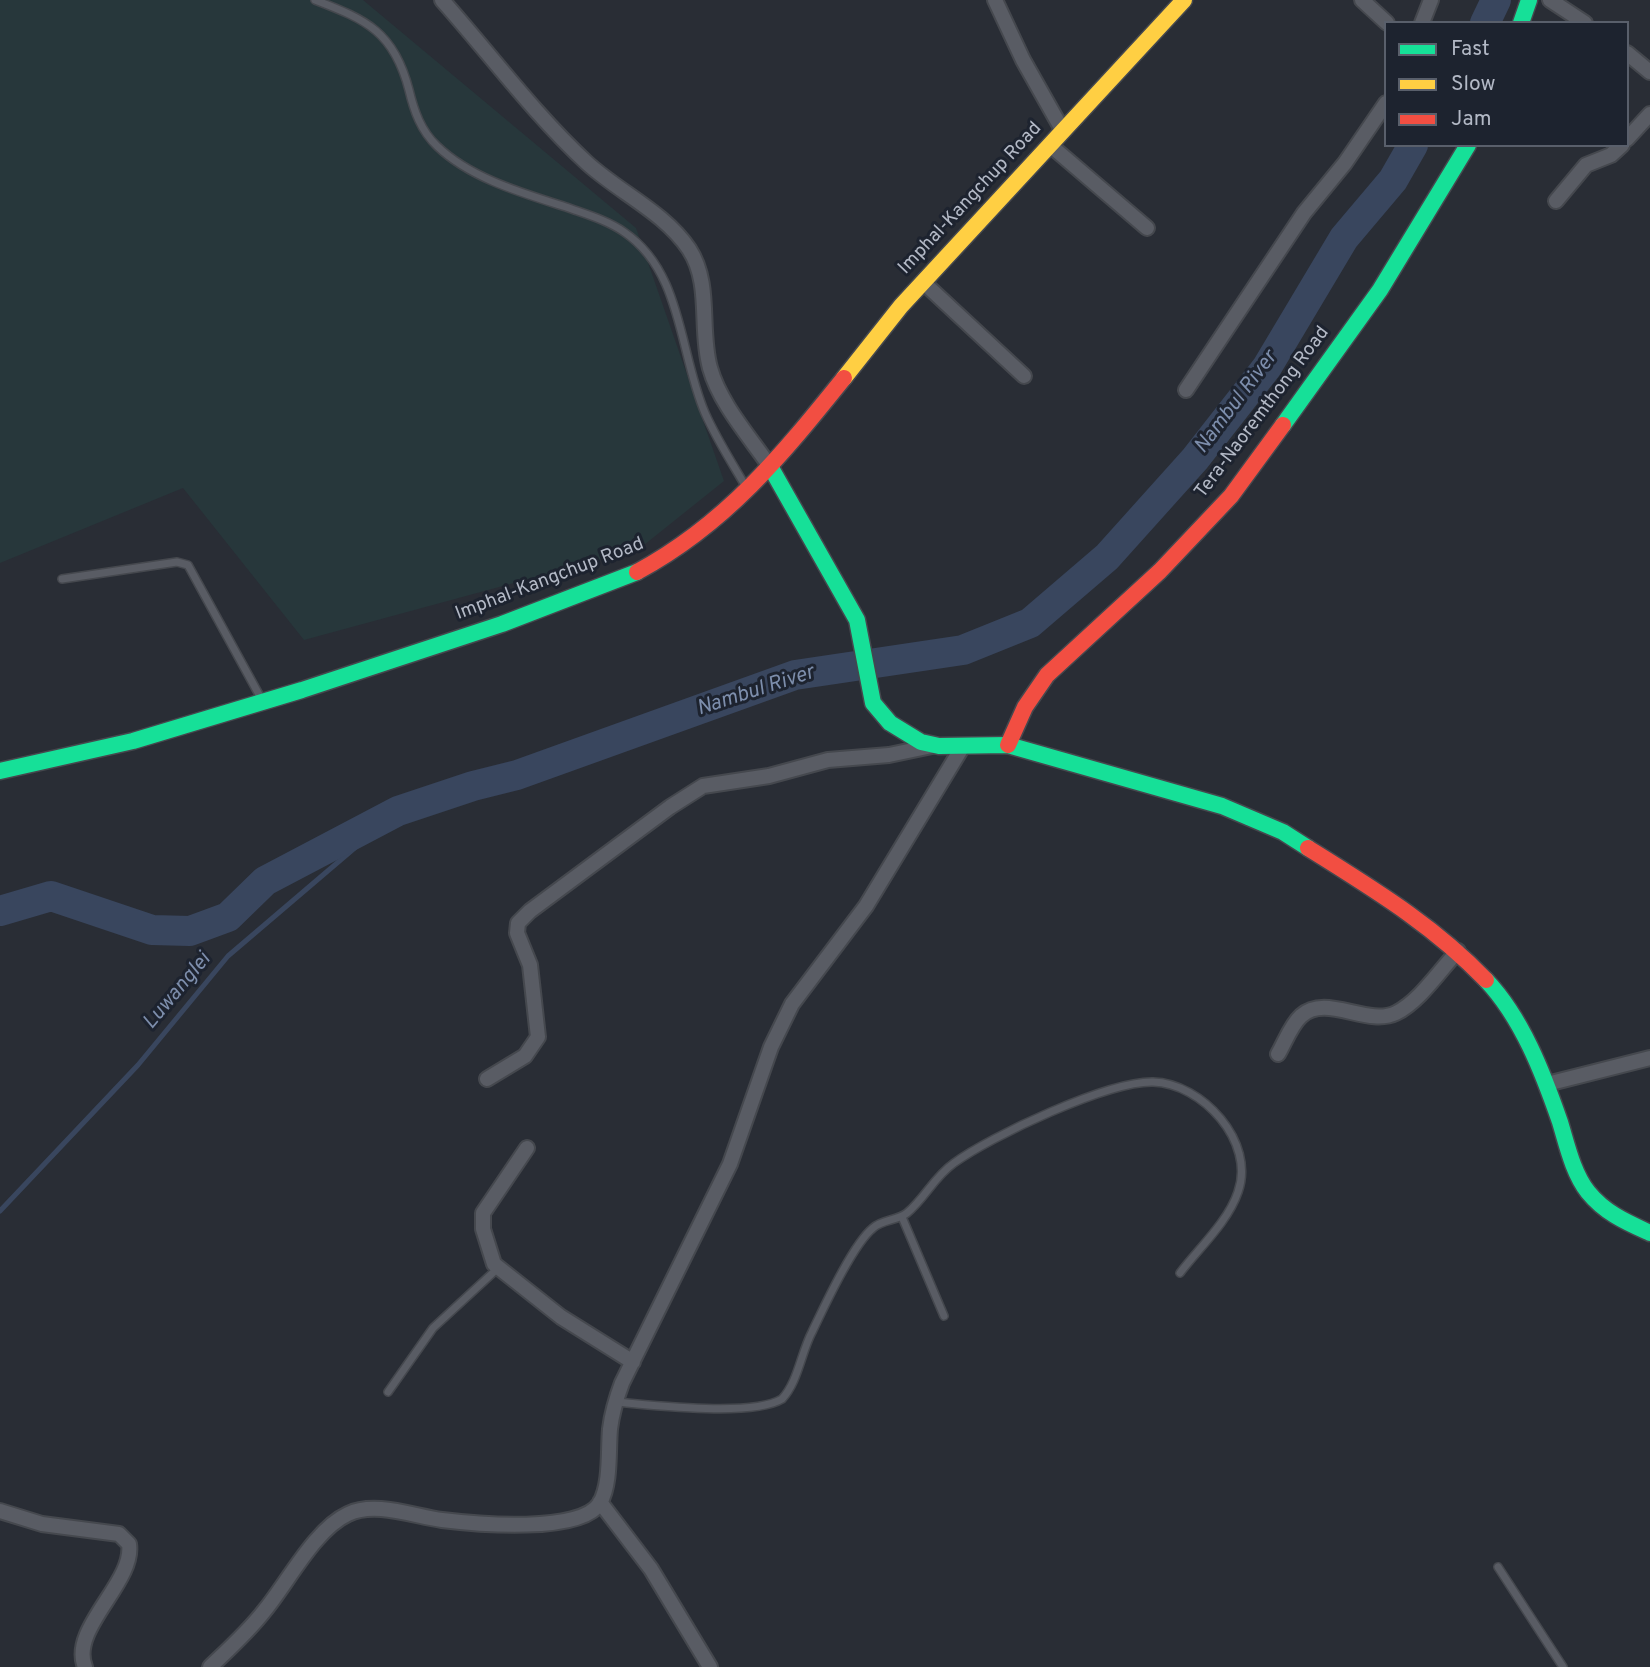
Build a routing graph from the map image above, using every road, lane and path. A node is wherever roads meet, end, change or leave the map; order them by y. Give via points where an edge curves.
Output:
1 (315, 0) edge
2 (442, 0) edge
3 (995, 0) edge
4 (1184, 0) edge
5 (1362, 0) edge
6 (1431, 0) edge
7 (1530, 0) edge
8 (1550, 0) edge
9 (1385, 21) edge
10 (1423, 21) edge
11 (1522, 21) edge
12 (1581, 21) edge
13 (1629, 56) edge
14 (1650, 72) edge
15 (1384, 106) edge
16 (1650, 114) edge
17 (1063, 131) junction
18 (1629, 137) edge
19 (1050, 145) junction
20 (1467, 147) edge
21 (1620, 147) edge
22 (1556, 201) dead end
23 (1147, 228) dead end
24 (923, 282) junction
25 (1024, 376) dead end
26 (1186, 390) dead end
27 (771, 468) junction
28 (748, 491) junction
29 (62, 579) dead end
30 (264, 702) junction
31 (936, 745) junction
32 (1008, 745) junction
33 (963, 746) junction
34 (0, 771) edge
35 (1458, 951) junction
36 (1278, 1054) dead end
37 (1650, 1058) edge
38 (487, 1079) dead end
39 (1546, 1084) junction
40 (527, 1148) dead end
41 (902, 1217) junction
42 (1650, 1233) edge
43 (497, 1269) junction
44 (1180, 1273) dead end
45 (944, 1316) dead end
46 (633, 1362) junction
47 (388, 1392) dead end
48 (615, 1402) junction
49 (600, 1502) junction
50 (0, 1511) edge
51 (1498, 1567) dead end
52 (82, 1666) edge
53 (210, 1667) edge
54 (710, 1667) edge
55 (1563, 1667) edge

1 - 28 lane via 356,16 387,40 402,66 414,112 446,155 530,196 600,219 625,232 651,257 669,289 687,364 705,413
2 - 27 street via 588,164 668,225 688,248 702,280 702,321 710,369
3 - 17 street
4 - 17 street, Imphal-Kangchup Road
5 - 9 street
6 - 10 street
7 - 11 street
8 - 12 street
13 - 14 street
15 - 26 street via 1297,222
16 - 18 street
17 - 19 street, Imphal-Kangchup Road
19 - 23 street
19 - 24 street, Imphal-Kangchup Road
20 - 32 street, Tera-Naoremthong Road via 1380,290 1231,496 1160,571 1047,675
21 - 22 street via 1586,165
24 - 25 street
24 - 27 street, Imphal-Kangchup Road
27 - 28 street, Imphal-Kangchup Road
27 - 31 street via 857,620 873,703 904,733
28 - 30 street, Imphal-Kangchup Road via 674,552 631,575 502,624
29 - 30 lane via 177,562 188,565
30 - 34 street, Imphal-Kangchup Road via 133,741
31 - 33 street
31 - 38 street via 713,782 670,807 518,923 517,933 530,965 538,1037 525,1056
32 - 33 street
32 - 35 street via 1255,819 1330,859 1413,914
33 - 46 street via 866,906 792,1003 730,1164
35 - 36 street via 1398,1013 1378,1017 1328,1009 1308,1011 1295,1023
35 - 39 street via 1506,1001
37 - 39 street
39 - 42 street via 1587,1191 1614,1217
40 - 43 street via 483,1213
41 - 44 lane via 942,1172 982,1147 1086,1097 1124,1086 1173,1084 1193,1092 1219,1118 1241,1158 1242,1175 1230,1209
41 - 45 lane
41 - 48 lane via 876,1225 867,1235 812,1331 782,1399 767,1405 712,1407
43 - 46 street
43 - 47 lane via 433,1328
46 - 48 street
48 - 49 street
49 - 53 street via 585,1516 548,1523 445,1520 370,1509 346,1514 326,1530 251,1627
49 - 54 street via 651,1569
50 - 52 street via 42,1524 119,1534 130,1544 127,1562 85,1641
51 - 55 lane

